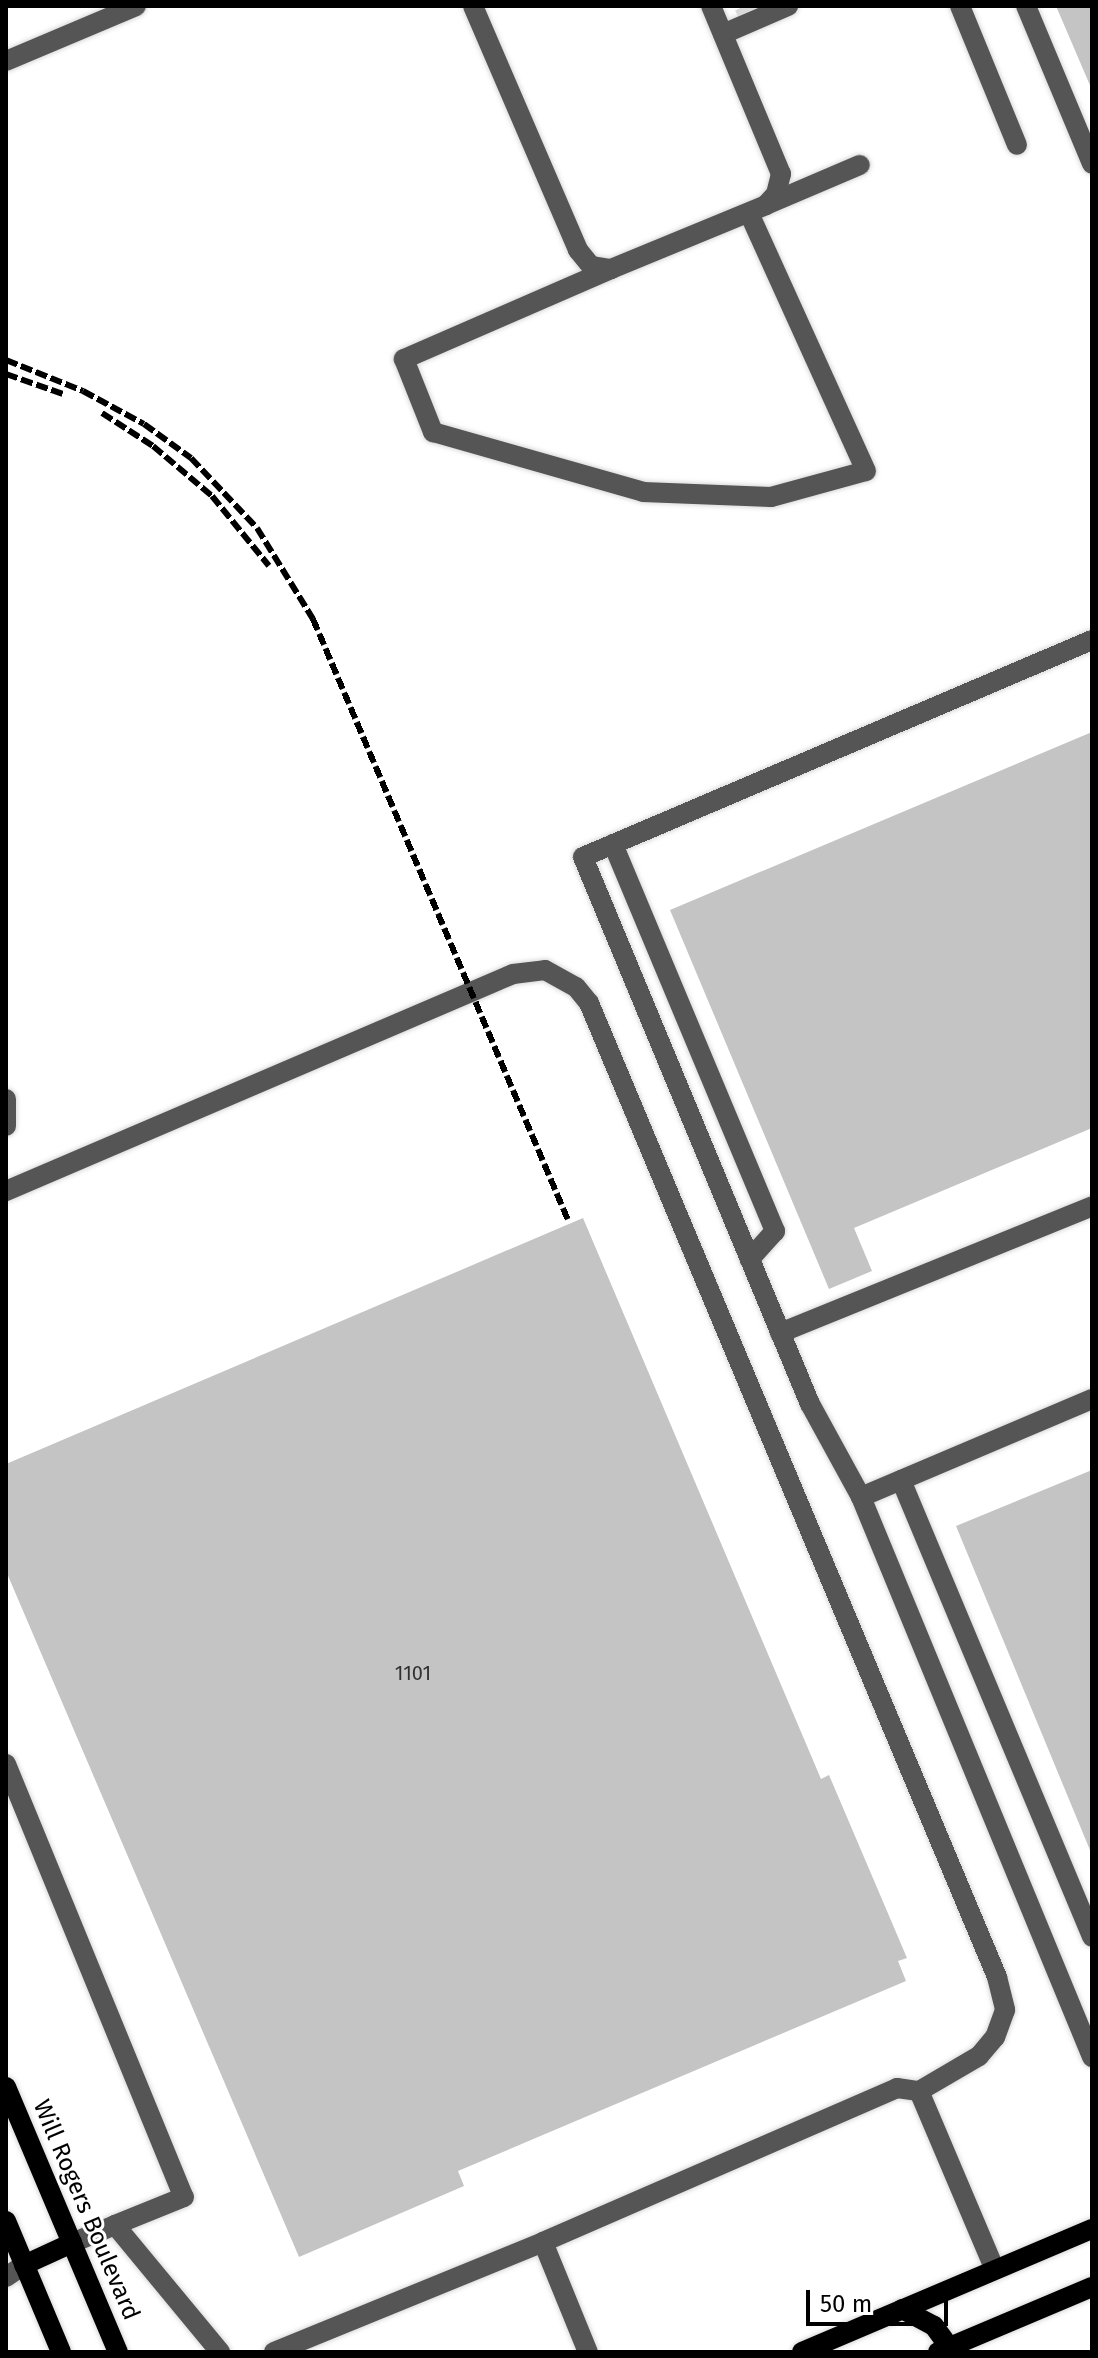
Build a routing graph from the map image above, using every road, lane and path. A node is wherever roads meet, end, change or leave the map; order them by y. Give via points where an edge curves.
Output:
1 (136, 6) edge
2 (475, 6) edge
3 (711, 6) edge
4 (788, 6) edge
5 (960, 6) edge
6 (1026, 6) edge
7 (757, 14) edge
8 (723, 34) junction
9 (6, 61) edge
10 (1017, 145) dead end
11 (1092, 164) edge
12 (860, 165) dead end
13 (757, 209) junction
14 (611, 269) junction
15 (1092, 640) edge
16 (613, 844) junction
17 (6, 1099) edge
18 (6, 1126) edge
19 (6, 1191) edge
20 (1092, 1206) edge
21 (750, 1259) junction
22 (780, 1333) junction
23 (1092, 1399) edge
24 (901, 1480) junction
25 (861, 1497) junction
26 (6, 1764) edge
27 (1092, 1937) edge
28 (1084, 2014) edge
29 (1092, 2057) edge
30 (6, 2087) edge
31 (919, 2091) junction
32 (6, 2221) edge
33 (115, 2225) junction
34 (1092, 2229) edge
35 (543, 2242) junction
36 (72, 2243) junction
37 (24, 2265) junction
38 (995, 2270) junction
39 (6, 2277) edge
40 (1091, 2291) edge
41 (902, 2309) junction
42 (943, 2350) edge
43 (585, 2351) edge
44 (61, 2352) edge
45 (118, 2352) edge
46 (220, 2352) edge
47 (274, 2352) edge
48 (802, 2352) edge

1 - 9 street
2 - 14 street via 578,250 591,266
3 - 8 street
4 - 7 street
5 - 10 street
6 - 11 street
7 - 8 street
8 - 13 street via 781,174
12 - 13 street
13 - 14 street
13 - 14 street via 866,471 771,497 671,495 433,432 404,359
15 - 16 street
16 - 21 street via 775,1231
16 - 21 street via 583,857
17 - 18 street
19 - 31 street via 513,974 545,970 576,987 589,1003 997,1977 1005,2010 995,2037 979,2056
20 - 22 street
21 - 22 street
22 - 25 street via 810,1404
23 - 24 street
24 - 25 street
24 - 27 street
25 - 28 street
26 - 33 street via 184,2197
28 - 29 street
30 - 36 main road, Will Rogers Boulevard
31 - 35 street via 897,2088
31 - 38 street
32 - 37 main road
33 - 36 street
33 - 46 street
34 - 38 main road
35 - 43 street
35 - 47 street
36 - 37 main road
36 - 45 main road, Will Rogers Boulevard
37 - 39 street
37 - 44 main road
38 - 41 main road
40 - 42 main road
41 - 42 main road via 934,2326
41 - 48 main road

